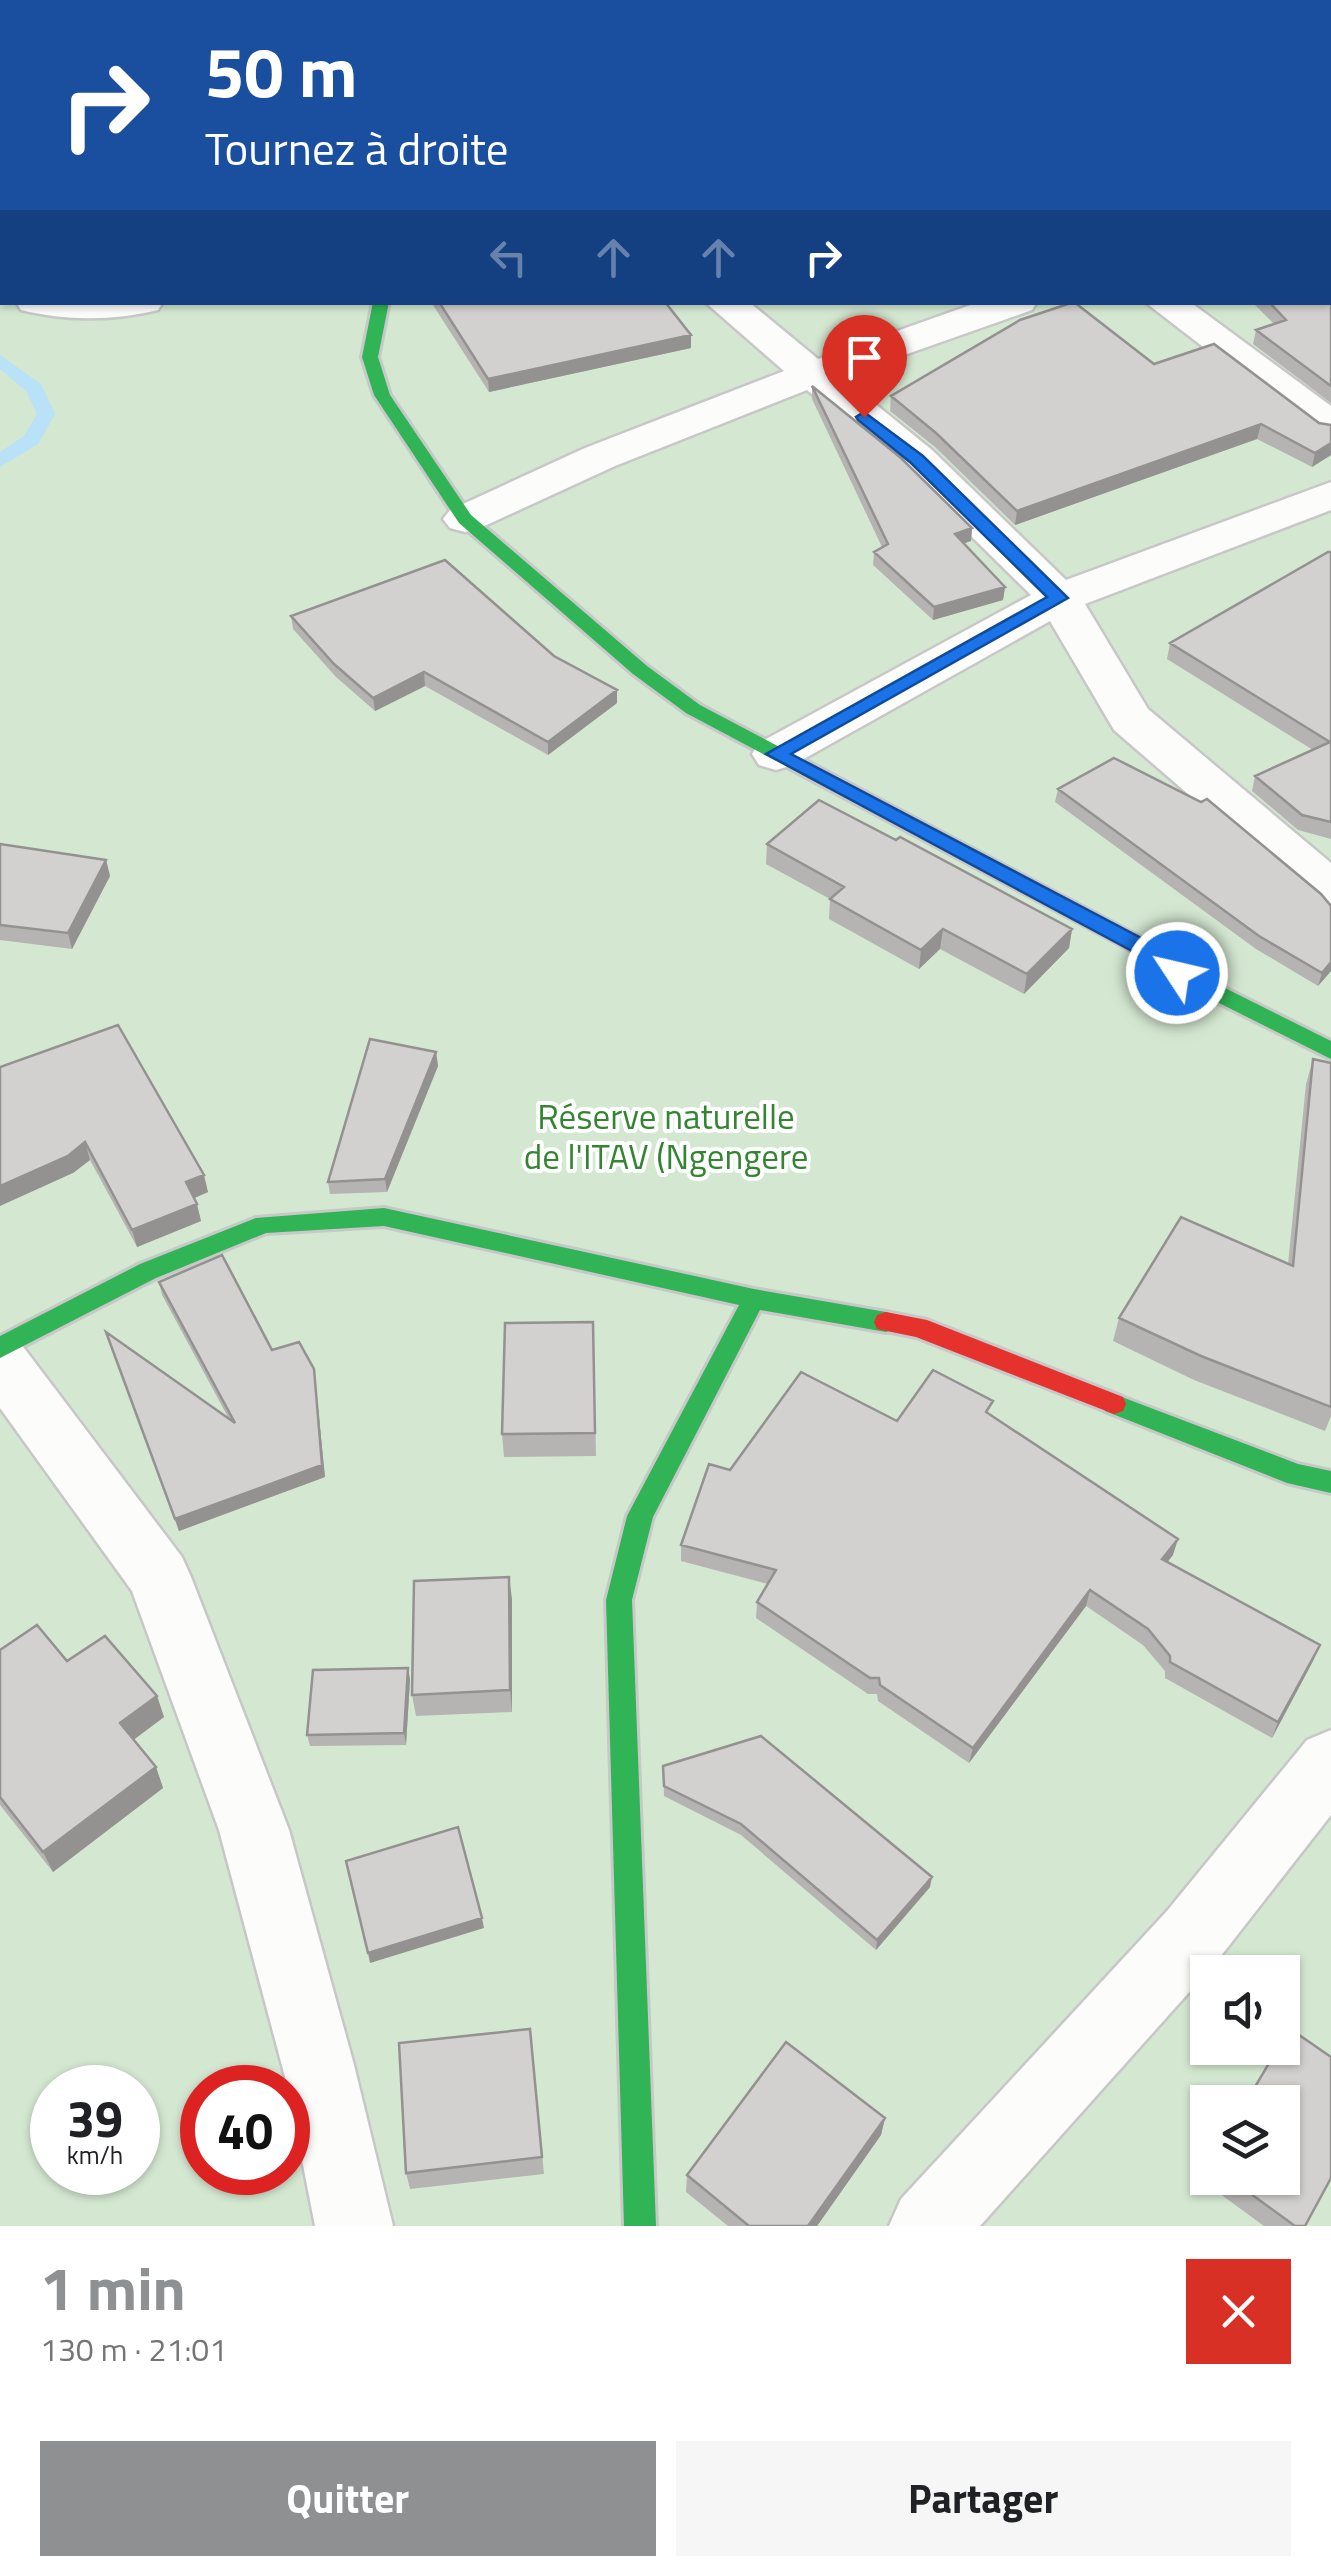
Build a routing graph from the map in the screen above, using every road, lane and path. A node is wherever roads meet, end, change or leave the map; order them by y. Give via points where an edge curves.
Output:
1 (65, 305) edge
2 (119, 305) edge
3 (380, 305) edge
4 (728, 305) edge
5 (1009, 305) edge
6 (1168, 305) edge
7 (811, 374) junction
8 (1331, 425) edge
9 (1331, 496) edge
10 (465, 519) junction
11 (1059, 598) junction
12 (776, 754) junction
13 (1331, 890) edge
14 (1331, 1050) edge
15 (754, 1300) junction
16 (0, 1348) edge
17 (0, 1361) edge
18 (1331, 1482) edge
19 (1331, 1762) edge
20 (354, 2226) edge
21 (640, 2226) edge
22 (928, 2226) edge

1 - 2 street
3 - 10 street via 370,357 382,396
4 - 7 street
5 - 7 street
6 - 8 street
7 - 10 street via 574,466
7 - 11 street via 917,459
9 - 11 street
10 - 12 street via 640,670 693,709
11 - 12 street
11 - 13 street via 1132,719
12 - 14 street
15 - 16 street via 384,1216 264,1224 148,1271
15 - 18 street via 918,1327 1296,1475
15 - 21 street via 640,1516 619,1600
17 - 20 street via 159,1577 254,1830
19 - 22 street via 1192,1936

